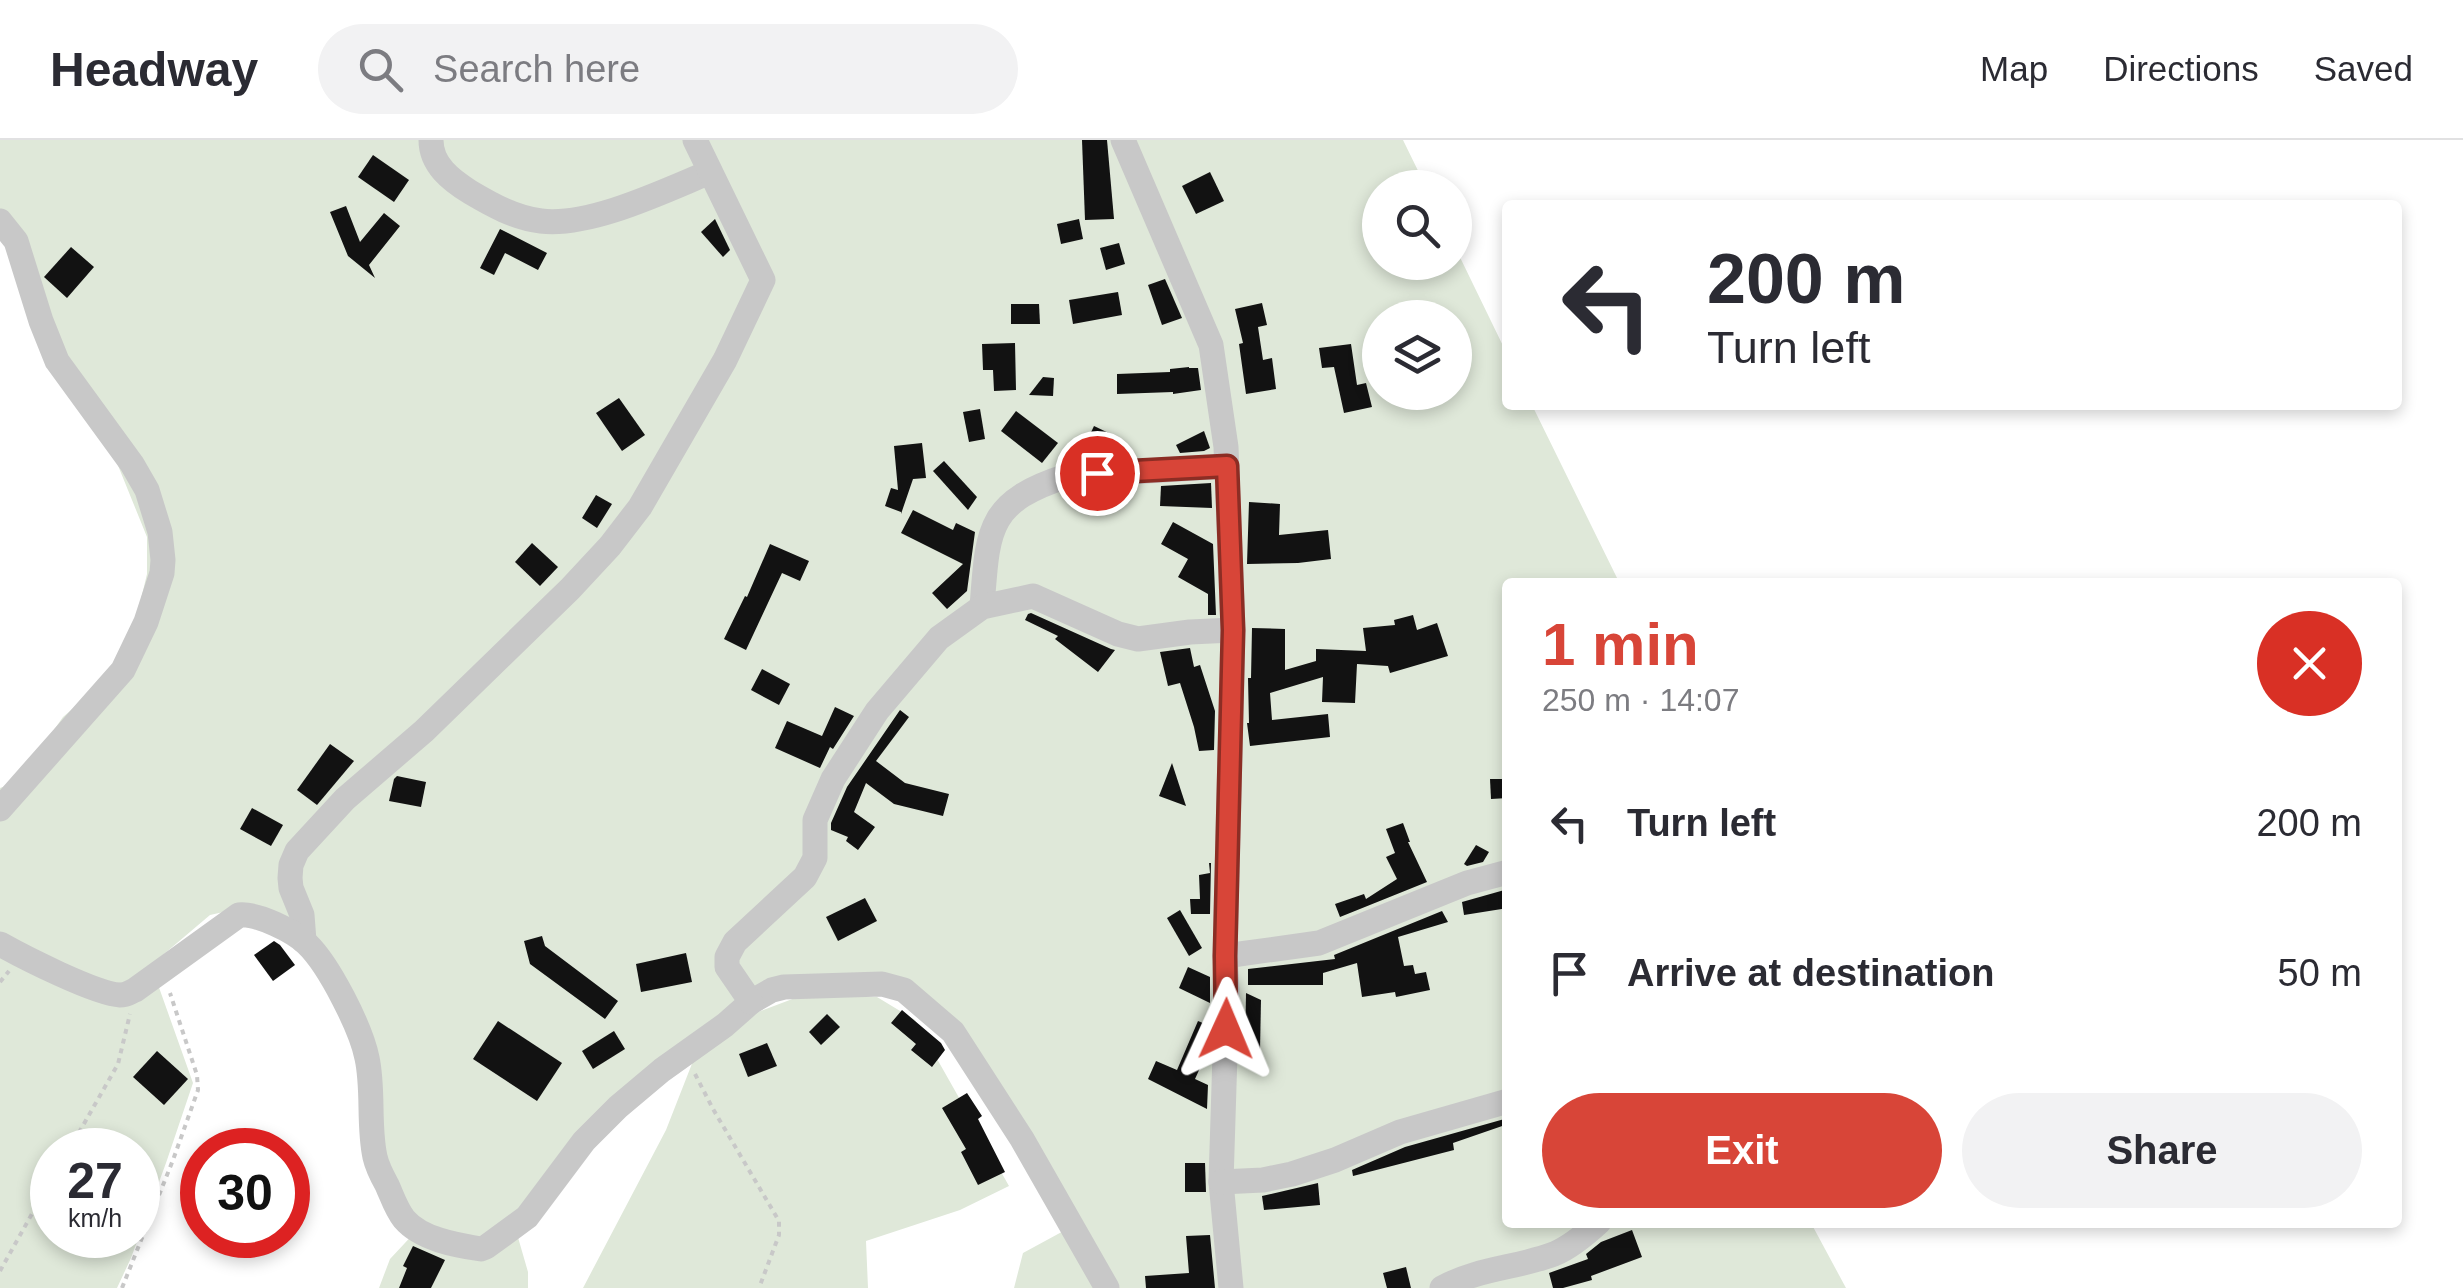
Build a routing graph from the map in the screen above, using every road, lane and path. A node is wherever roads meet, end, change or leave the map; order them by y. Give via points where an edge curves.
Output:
1 (431, 140) edge
2 (695, 140) edge
3 (1123, 140) edge
4 (710, 172) junction
5 (0, 221) edge
6 (1227, 466) junction
7 (982, 606) junction
8 (1233, 630) junction
9 (0, 809) edge
10 (1502, 874) edge
11 (304, 941) junction
12 (0, 944) edge
13 (1225, 956) junction
14 (162, 970) junction
15 (135, 990) junction
16 (751, 1002) junction
17 (686, 1055) junction
18 (1502, 1103) edge
19 (82, 1128) edge
20 (1220, 1182) junction
21 (30, 1217) edge
22 (1592, 1228) edge
23 (0, 1271) edge
24 (122, 1288) edge
25 (759, 1288) edge
26 (1107, 1288) edge
27 (1230, 1288) edge
28 (1442, 1288) edge

1 - 4 street via 434,159 453,182 539,221 590,216
2 - 4 street
3 - 6 street via 1211,345
4 - 11 street via 764,282 725,360 610,546 424,731 345,798 298,851 290,878
5 - 9 street via 16,242 57,361 147,490 163,560 146,622 122,670
6 - 7 street via 1067,476 1014,499 986,549
6 - 8 street
7 - 8 street via 1033,596 1138,639
7 - 16 street via 940,638 877,710 833,778 815,820 814,858 804,877 730,950 727,967
8 - 13 street
10 - 13 street via 1318,943
11 - 14 street via 244,914
11 - 17 street via 322,962 365,1048 375,1158 399,1213 442,1240 484,1248 518,1225 592,1132
12 - 15 street via 110,992
13 - 20 street
14 - 15 street
14 - 24 path via 198,1090
15 - 19 path via 118,1064
16 - 17 street
16 - 26 street via 784,987 882,984 910,995 959,1041
17 - 25 path via 778,1222
18 - 20 street via 1400,1132 1292,1174
20 - 27 street
21 - 23 path
22 - 28 street via 1553,1254

